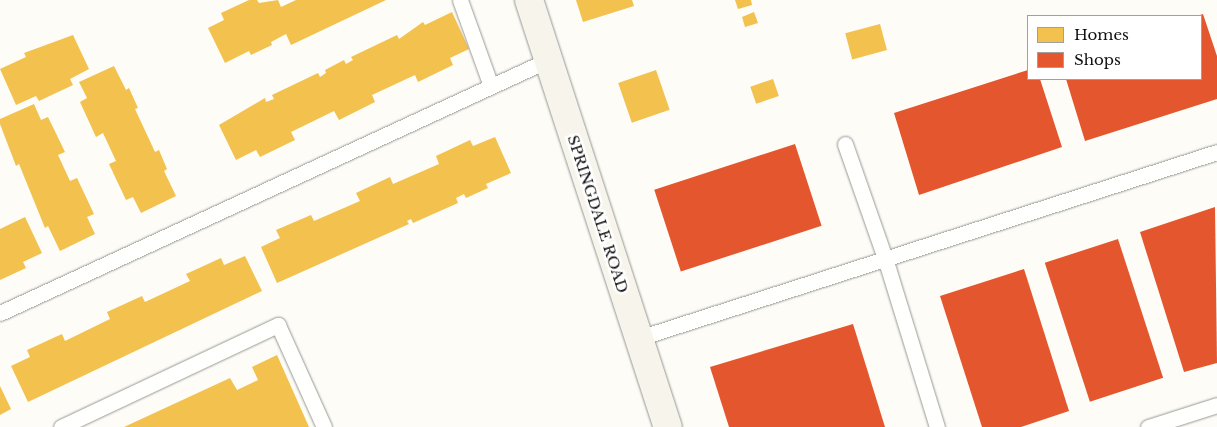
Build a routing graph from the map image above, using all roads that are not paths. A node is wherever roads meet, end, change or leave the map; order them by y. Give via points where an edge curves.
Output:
1 (460, 0) edge
2 (529, 0) edge
3 (548, 60) junction
4 (491, 86) junction
5 (845, 144) dead end
6 (1217, 152) edge
7 (885, 258) junction
8 (0, 313) edge
9 (639, 338) junction
10 (1217, 405) edge
11 (61, 427) edge
12 (324, 427) edge
13 (668, 427) edge
14 (937, 427) edge
15 (1148, 427) edge

1 - 4 lane
2 - 3 main road, SPRINGDALE ROAD
3 - 4 lane
3 - 9 main road, SPRINGDALE ROAD
4 - 8 lane
5 - 7 lane
6 - 7 lane
7 - 9 lane
7 - 14 lane
9 - 13 main road, SPRINGDALE ROAD
10 - 15 lane
11 - 12 lane via 278,325

